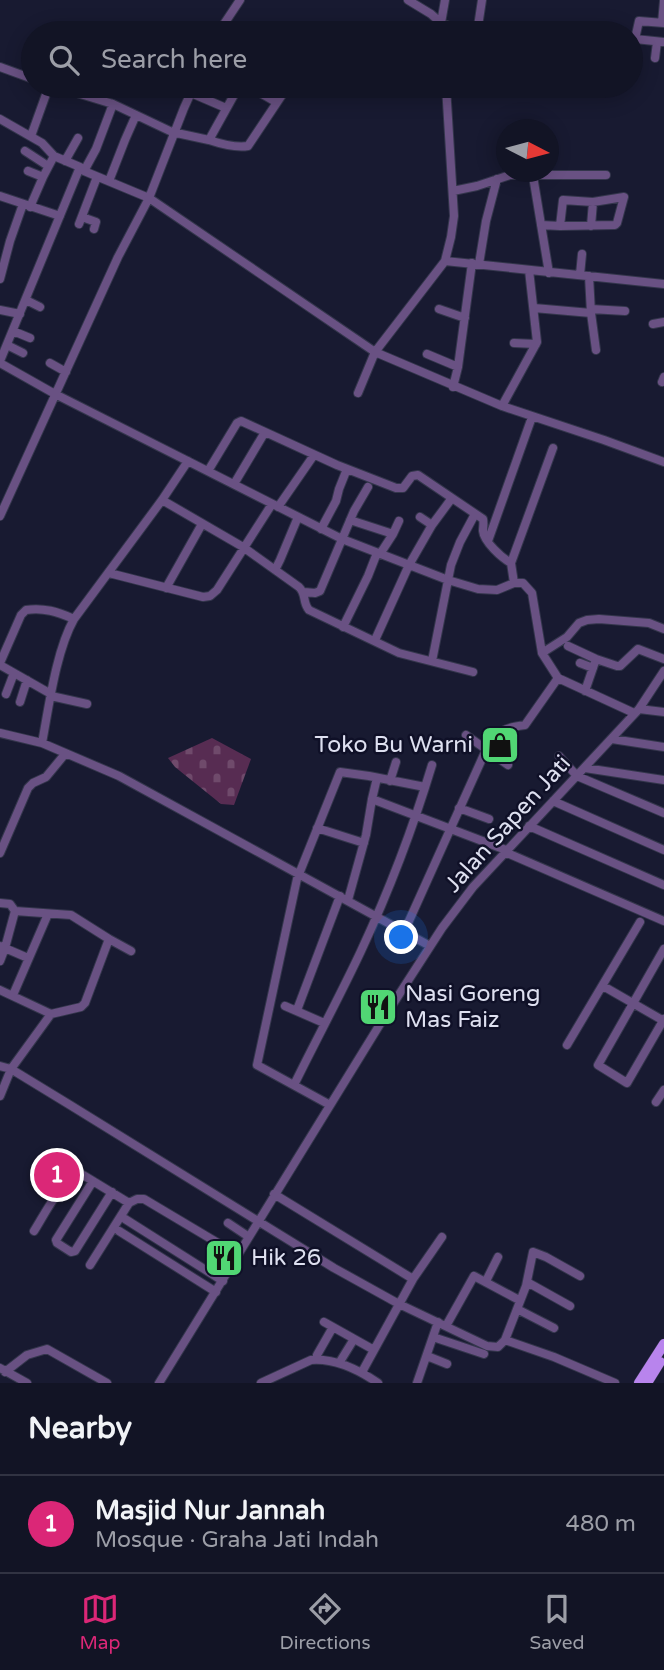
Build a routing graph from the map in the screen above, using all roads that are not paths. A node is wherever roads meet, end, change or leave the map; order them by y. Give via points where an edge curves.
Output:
1 (240, 0) edge
2 (408, 0) edge
3 (445, 0) edge
4 (482, 0) edge
5 (664, 1) edge
6 (226, 21) edge
7 (439, 21) edge
8 (441, 21) edge
9 (479, 21) edge
10 (643, 22) edge
11 (663, 23) edge
12 (660, 42) edge
13 (656, 58) dead end
14 (0, 67) edge
15 (21, 75) edge
16 (45, 98) edge
17 (93, 98) edge
18 (189, 98) edge
19 (208, 98) edge
20 (232, 98) edge
21 (269, 98) edge
22 (279, 98) edge
23 (447, 98) edge
24 (276, 102) junction
25 (113, 104) junction
26 (226, 108) junction
27 (136, 115) junction
28 (0, 119) edge
29 (175, 131) junction
30 (31, 136) junction
31 (78, 138) dead end
32 (209, 140) junction
33 (25, 151) dead end
34 (54, 156) junction
35 (65, 161) junction
36 (48, 166) junction
37 (82, 169) junction
38 (28, 171) dead end
39 (606, 175) dead end
40 (559, 176) edge
41 (43, 177) junction
42 (97, 177) junction
43 (496, 179) edge
44 (110, 181) junction
45 (496, 182) edge
46 (534, 182) edge
47 (453, 191) junction
48 (0, 196) edge
49 (149, 198) junction
50 (593, 202) junction
51 (27, 206) junction
52 (60, 216) junction
53 (541, 225) junction
54 (560, 226) junction
55 (592, 226) junction
56 (94, 229) dead end
57 (3, 253) edge
58 (109, 253) dead end
59 (582, 254) dead end
60 (118, 257) junction
61 (444, 261) junction
62 (475, 263) junction
63 (529, 270) junction
64 (550, 273) junction
65 (584, 275) junction
66 (0, 279) edge
67 (664, 284) edge
68 (26, 300) junction
69 (40, 307) dead end
70 (534, 308) junction
71 (439, 309) dead end
72 (0, 310) edge
73 (591, 311) junction
74 (625, 311) dead end
75 (20, 314) junction
76 (465, 318) junction
77 (664, 322) edge
78 (653, 324) dead end
79 (13, 331) junction
80 (30, 338) dead end
81 (514, 343) dead end
82 (536, 344) junction
83 (7, 345) junction
84 (596, 350) dead end
85 (374, 352) junction
86 (23, 353) dead end
87 (427, 354) dead end
88 (0, 362) edge
89 (50, 363) dead end
90 (458, 367) junction
91 (66, 372) junction
92 (453, 387) junction
93 (358, 393) dead end
94 (55, 394) junction
95 (502, 406) junction
96 (532, 417) junction
97 (265, 432) junction
98 (552, 448) dead end
99 (314, 455) junction
100 (188, 461) junction
101 (664, 462) edge
102 (347, 469) junction
103 (208, 471) junction
104 (234, 484) junction
105 (368, 487) dead end
106 (453, 498) junction
107 (163, 500) junction
108 (275, 506) junction
109 (475, 514) junction
110 (0, 516) edge
111 (298, 517) junction
112 (420, 517) dead end
113 (350, 520) junction
114 (398, 521) dead end
115 (202, 524) junction
116 (432, 525) junction
117 (321, 529) junction
118 (393, 534) junction
119 (342, 539) junction
120 (488, 541) junction
121 (243, 547) junction
122 (378, 554) junction
123 (511, 563) junction
124 (408, 565) junction
125 (275, 570) junction
126 (109, 573) junction
127 (448, 580) junction
128 (523, 585) junction
129 (166, 588) junction
130 (304, 592) junction
131 (74, 619) junction
132 (343, 627) junction
133 (664, 629) edge
134 (375, 640) junction
135 (568, 646) dead end
136 (542, 653) junction
137 (596, 659) junction
138 (664, 659) edge
139 (432, 661) junction
140 (580, 663) dead end
141 (0, 664) edge
142 (593, 668) junction
143 (664, 671) edge
144 (473, 672) dead end
145 (14, 673) junction
146 (558, 678) junction
147 (27, 680) junction
148 (585, 691) junction
149 (6, 694) dead end
150 (51, 695) junction
151 (20, 702) dead end
152 (87, 704) dead end
153 (637, 711) junction
154 (664, 712) edge
155 (0, 733) edge
156 (466, 735) dead end
157 (612, 739) junction
158 (42, 743) junction
159 (664, 747) edge
160 (486, 750) junction
161 (65, 754) junction
162 (559, 756) dead end
163 (396, 762) dead end
164 (432, 765) dead end
165 (508, 765) dead end
166 (584, 768) junction
167 (578, 776) junction
168 (377, 778) junction
169 (390, 780) junction
170 (664, 780) edge
171 (425, 787) junction
172 (372, 799) junction
173 (553, 801) junction
174 (460, 808) junction
175 (664, 813) edge
176 (416, 816) junction
177 (489, 819) dead end
178 (528, 826) junction
179 (317, 828) junction
180 (450, 829) junction
181 (364, 843) junction
182 (664, 849) edge
183 (505, 851) junction
184 (0, 853) edge
185 (299, 874) junction
186 (664, 885) edge
187 (344, 898) junction
188 (0, 903) edge
189 (15, 911) junction
190 (48, 914) junction
191 (377, 917) junction
192 (664, 920) edge
193 (640, 922) dead end
194 (404, 932) junction
195 (109, 939) junction
196 (430, 946) junction
197 (3, 947) edge
198 (664, 949) edge
199 (131, 951) dead end
200 (28, 958) junction
201 (0, 961) edge
202 (604, 986) junction
203 (0, 990) edge
204 (13, 995) junction
205 (633, 1003) junction
206 (285, 1006) dead end
207 (297, 1010) junction
208 (51, 1014) junction
209 (664, 1020) edge
210 (324, 1023) junction
211 (567, 1045) dead end
212 (0, 1066) edge
213 (11, 1069) junction
214 (294, 1085) junction
215 (664, 1090) edge
216 (0, 1096) edge
217 (656, 1102) dead end
218 (330, 1105) junction
219 (93, 1181) junction
220 (112, 1192) junction
221 (274, 1194) junction
222 (129, 1203) junction
223 (125, 1219) dead end
224 (259, 1221) junction
225 (228, 1223) dead end
226 (34, 1231) dead end
227 (119, 1231) dead end
228 (249, 1237) junction
229 (442, 1237) dead end
230 (238, 1255) junction
231 (498, 1257) dead end
232 (90, 1265) dead end
233 (463, 1271) dead end
234 (474, 1276) junction
235 (580, 1276) dead end
236 (413, 1279) junction
237 (223, 1281) junction
238 (486, 1282) junction
239 (527, 1282) junction
240 (216, 1292) junction
241 (399, 1304) junction
242 (518, 1304) junction
243 (570, 1307) dead end
244 (324, 1322) dead end
245 (442, 1324) junction
246 (333, 1327) junction
247 (554, 1328) dead end
248 (433, 1337) junction
249 (354, 1339) junction
250 (505, 1340) junction
251 (664, 1344) edge
252 (374, 1350) junction
253 (484, 1353) junction
254 (317, 1355) dead end
255 (427, 1356) junction
256 (341, 1360) dead end
257 (661, 1360) edge
258 (447, 1364) dead end
259 (3, 1370) edge
260 (362, 1372) junction
261 (26, 1383) edge
262 (107, 1383) edge
263 (159, 1383) edge
264 (261, 1383) edge
265 (378, 1383) edge
266 (417, 1383) edge
267 (615, 1383) edge
268 (639, 1383) edge
269 (647, 1383) edge

1 - 6 street
2 - 7 street
3 - 8 street
4 - 9 street
5 - 11 street
10 - 11 street
12 - 13 street
14 - 15 street
16 - 30 street
17 - 25 street
18 - 29 street
19 - 26 street
20 - 26 street
21 - 24 street
22 - 24 street
23 - 47 street
24 - 32 street via 247,146
25 - 27 street
25 - 37 street via 96,149
26 - 32 street
27 - 29 street
27 - 44 street
28 - 30 street
29 - 32 street
29 - 49 street
30 - 34 street
31 - 35 street
33 - 36 street
34 - 35 street
34 - 36 street
35 - 37 street
36 - 41 street
37 - 42 street
37 - 52 street
38 - 41 street
39 - 40 street
41 - 51 street
42 - 44 street
42 - 56 street via 81,220 96,221
43 - 47 street
44 - 49 street
45 - 62 street
46 - 53 street
47 - 61 street via 454,222
48 - 51 street
49 - 60 street
49 - 85 street
50 - 54 street via 563,200
50 - 55 street
50 - 55 street via 625,198 617,223
51 - 52 street
51 - 57 street
52 - 68 street
53 - 54 street
53 - 64 street
54 - 55 street
57 - 66 street
58 - 60 street
59 - 65 street
60 - 91 street
61 - 62 street
61 - 85 street
62 - 63 street
62 - 76 street
63 - 64 street
63 - 70 street
64 - 65 street
65 - 67 street
65 - 73 street
68 - 69 street
68 - 75 street
70 - 73 street
70 - 82 street
71 - 76 street
72 - 75 street
73 - 74 street
73 - 84 street
75 - 79 street
76 - 90 street
77 - 78 street
79 - 80 street
79 - 83 street
81 - 82 street
82 - 95 street
83 - 86 street
83 - 88 street
85 - 92 street
85 - 93 street
87 - 90 street
88 - 94 street
89 - 91 street
90 - 92 street
91 - 94 street
92 - 95 street
94 - 100 street
94 - 110 street
95 - 96 street
96 - 101 street
96 - 120 street
97 - 99 street
97 - 103 street via 239,421
97 - 104 street
98 - 123 street
99 - 102 street
99 - 108 street
100 - 103 street
100 - 107 street
102 - 106 street via 398,489 418,475
102 - 117 street
103 - 104 street
104 - 108 street
105 - 113 street
106 - 109 street
106 - 116 street
107 - 115 street
107 - 126 street
108 - 111 street
108 - 121 street
109 - 120 street via 484,521
109 - 127 street
111 - 117 street
111 - 125 street
112 - 116 street
113 - 118 street
113 - 119 street
114 - 118 street
115 - 121 street
115 - 129 street
116 - 124 street
117 - 119 street
118 - 122 street
119 - 122 street
119 - 130 street via 320,591
120 - 123 street
121 - 125 street
121 - 129 street via 210,596
122 - 124 street
122 - 132 street
123 - 128 street
124 - 127 street
124 - 134 street
125 - 130 street
126 - 129 street
126 - 131 street
127 - 128 street via 492,591
127 - 139 street
128 - 136 street via 533,593
130 - 132 street via 309,610
131 - 141 street via 58,612 26,610
131 - 150 street
132 - 134 street
133 - 136 street via 649,623 587,620
134 - 139 street via 399,653
135 - 137 street
136 - 146 street
137 - 138 street via 619,666 640,649
137 - 142 street
139 - 144 street
140 - 142 street
141 - 145 street
142 - 148 street
143 - 153 street, Jalan Sapen Jati
145 - 147 street
145 - 149 street
146 - 148 street
146 - 160 street via 525,725 503,730
147 - 150 street
147 - 151 street
148 - 153 street
150 - 152 street
150 - 158 street
153 - 154 street
153 - 157 street, Jalan Sapen Jati
155 - 158 street
156 - 160 street
157 - 159 street
157 - 166 street, Jalan Sapen Jati
158 - 161 street
160 - 165 street
160 - 174 street
161 - 184 street via 46,777 28,788
161 - 185 street via 119,776
162 - 167 street
163 - 169 street
164 - 171 street
166 - 167 street, Jalan Sapen Jati
166 - 170 street
167 - 173 street, Jalan Sapen Jati
167 - 175 street
168 - 169 street
168 - 172 street
168 - 179 street via 340,772
169 - 171 street
171 - 176 street
172 - 176 street
172 - 181 street
173 - 178 street, Jalan Sapen Jati
173 - 182 street
174 - 177 street
174 - 180 street
176 - 180 street
176 - 191 street
178 - 183 street, Jalan Sapen Jati
178 - 186 street
179 - 181 street
179 - 185 street
180 - 183 street
180 - 194 street
181 - 187 street
183 - 192 street
183 - 196 street, Jalan Sapen Jati
185 - 187 street
185 - 214 street via 257,1065
187 - 191 street
187 - 207 street
188 - 189 street via 10,904
189 - 190 street
189 - 197 street
190 - 195 street via 71,915
190 - 200 street
191 - 194 street
191 - 210 street
193 - 202 street
194 - 196 street
195 - 199 street
195 - 208 street via 85,1003
196 - 218 street, Jalan Sapen Jati
197 - 200 street
197 - 201 street
198 - 205 street
200 - 204 street
202 - 205 street
202 - 211 street
203 - 204 street
204 - 208 street
205 - 209 street
205 - 209 street via 598,1065 627,1083
206 - 207 street
207 - 210 street
208 - 213 street
210 - 214 street
212 - 213 street
213 - 216 street
213 - 224 street
214 - 218 street
215 - 217 street
218 - 221 street, Jalan Sapen Jati
219 - 220 street
219 - 220 street via 56,1240 71,1252
219 - 226 street via 79,1175 62,1187
220 - 222 street
221 - 224 street, Jalan Sapen Jati
221 - 236 street
222 - 230 street via 149,1201
222 - 232 street
223 - 237 street
224 - 228 street, Jalan Sapen Jati
224 - 241 street
225 - 228 street
227 - 240 street
228 - 230 street, Jalan Sapen Jati
229 - 236 street
230 - 237 street, Jalan Sapen Jati
231 - 238 street
233 - 234 street
234 - 238 street
234 - 245 street
235 - 239 street via 535,1252
236 - 241 street
237 - 240 street, Jalan Sapen Jati
238 - 242 street
239 - 242 street
239 - 243 street
240 - 263 street, Jalan Sapen Jati
241 - 245 street
241 - 252 street
242 - 247 street
242 - 250 street
244 - 246 street
245 - 248 street
245 - 253 street
246 - 249 street
246 - 254 street
248 - 253 street
248 - 255 street
249 - 252 street
249 - 256 street
250 - 253 street
250 - 267 street
251 - 257 main road
252 - 260 street
255 - 258 street
255 - 266 street
257 - 268 main road
257 - 269 main road
259 - 261 street
259 - 262 street via 47,1349
260 - 264 street via 329,1360 312,1360
260 - 265 street

